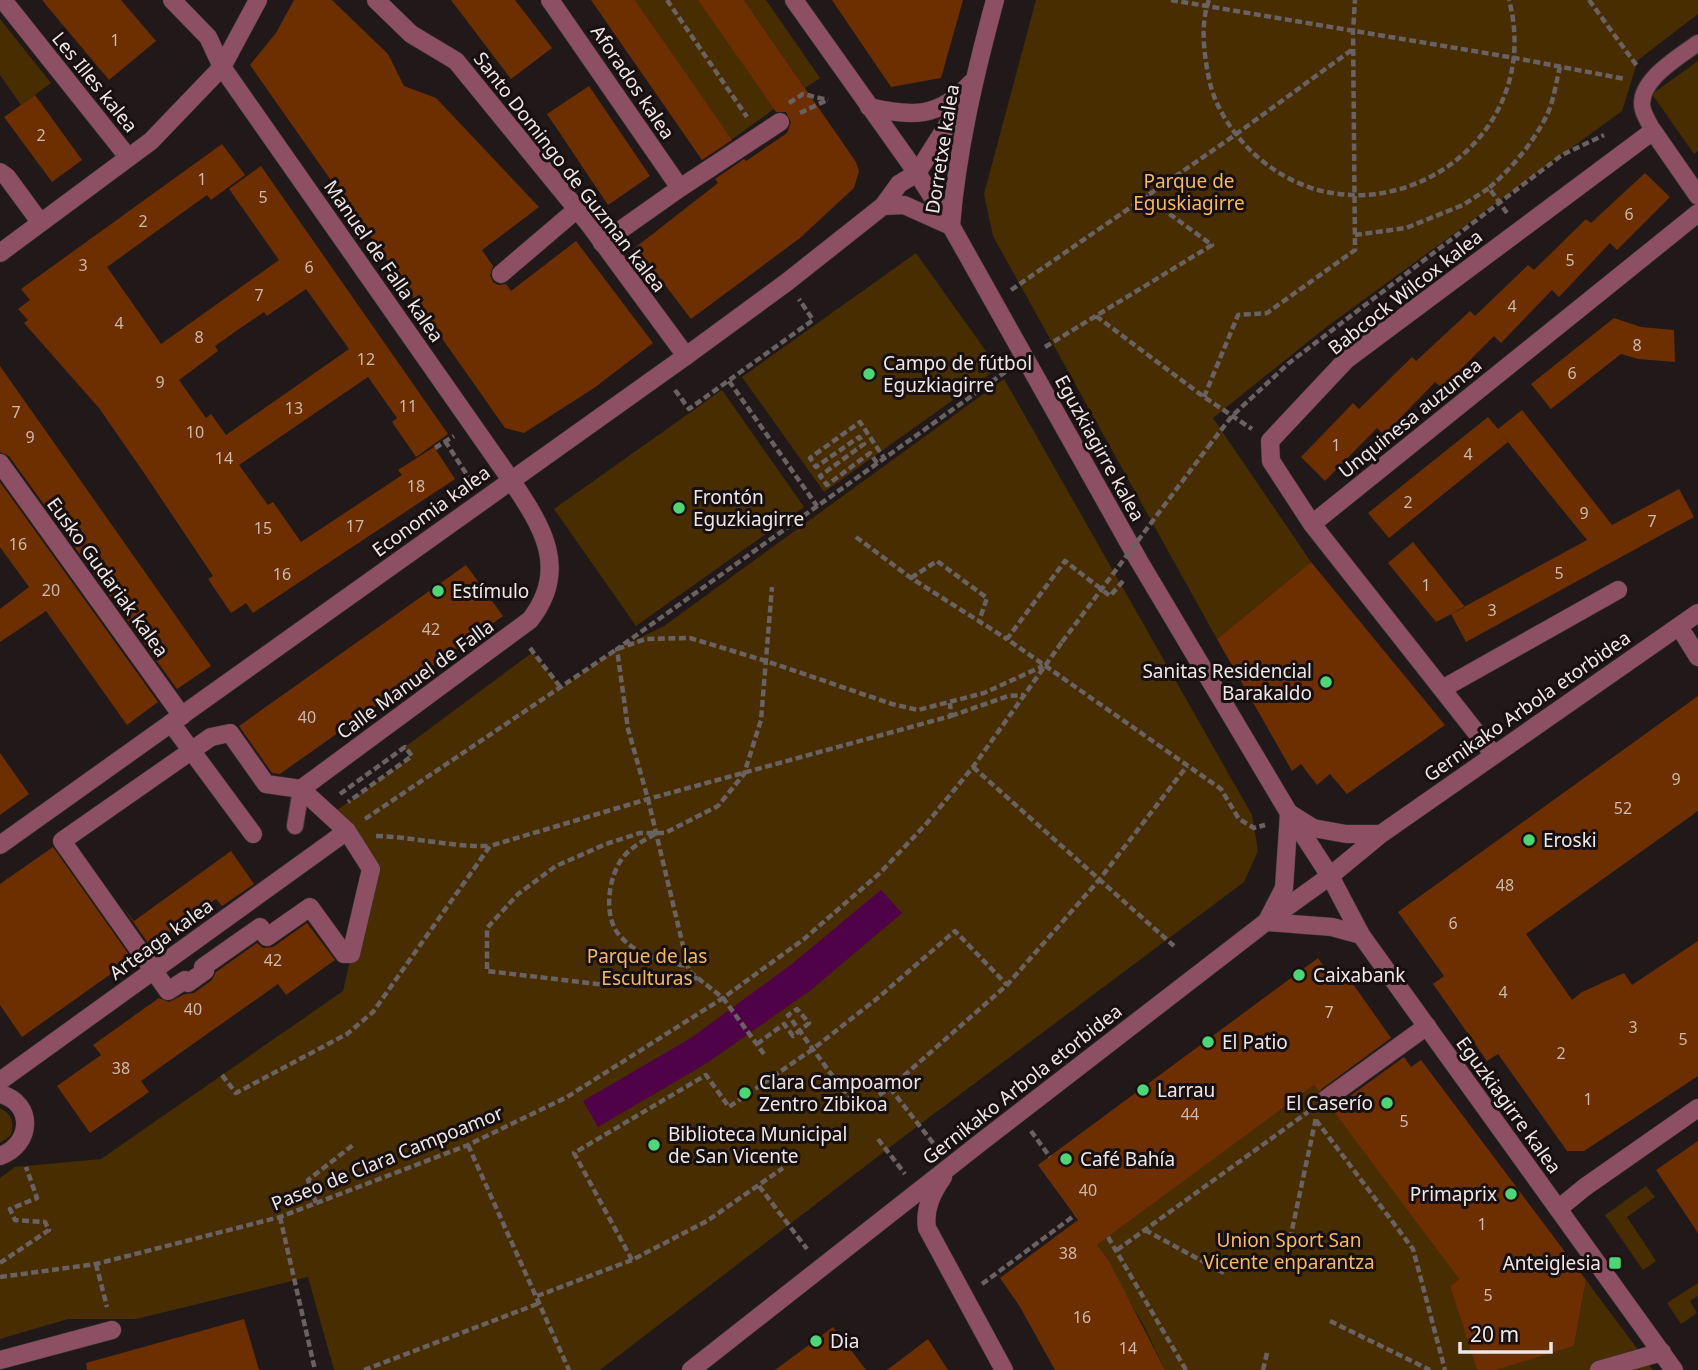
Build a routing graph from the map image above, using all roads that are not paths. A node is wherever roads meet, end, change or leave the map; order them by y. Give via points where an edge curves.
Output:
1 (3, 0) edge
2 (172, 0) edge
3 (258, 0) edge
4 (376, 0) edge
5 (550, 0) edge
6 (794, 0) edge
7 (995, 0) edge
8 (1698, 43) edge
9 (222, 67) junction
10 (975, 79) junction
11 (869, 107) junction
12 (780, 122) road end
13 (1653, 131) junction
14 (128, 157) junction
15 (0, 172) edge
16 (917, 173) junction
17 (680, 188) junction
18 (1698, 196) edge
19 (883, 206) junction
20 (576, 209) junction
21 (1698, 213) edge
22 (40, 222) junction
23 (951, 226) junction
24 (602, 243) junction
25 (0, 253) edge
26 (501, 274) dead end
27 (686, 356) junction
28 (0, 463) edge
29 (511, 480) junction
30 (1312, 524) junction
31 (1618, 590) dead end
32 (1698, 612) edge
33 (1685, 636) dead end
34 (1698, 657) edge
35 (1442, 689) junction
36 (177, 719) junction
37 (192, 751) junction
38 (1493, 755) junction
39 (301, 789) junction
40 (1289, 813) junction
41 (295, 826) dead end
42 (347, 831) junction
43 (253, 834) dead end
44 (1381, 834) junction
45 (0, 845) edge
46 (1331, 876) junction
47 (1266, 922) junction
48 (1361, 935) junction
49 (153, 970) junction
50 (1427, 1026) junction
51 (0, 1081) edge
52 (0, 1094) edge
53 (1326, 1099) road end
54 (1698, 1108) edge
55 (0, 1156) edge
56 (951, 1166) junction
57 (1558, 1209) junction
58 (112, 1330) road end
59 (1662, 1352) junction
60 (0, 1360) edge
61 (691, 1370) edge
62 (1004, 1370) edge
63 (1599, 1370) edge
64 (1674, 1370) edge

1 - 14 street, Les Illes kalea
2 - 9 street, Manuel de Falla kalea via 208,37
3 - 9 street
4 - 20 street, Santo Domingo de Guzman kalea via 411,34 456,61
5 - 17 street, Aforados kalea
6 - 11 street, Eguzkiagirre kalea
7 - 10 street, Dorretxe kalea
8 - 13 lane via 1656,74 1644,93 1642,108
9 - 14 street via 151,141
9 - 29 street, Manuel de Falla kalea
10 - 11 street via 934,111 905,114
10 - 16 street, Dorretxe kalea
10 - 23 street, Dorretxe kalea
11 - 16 street, Eguzkiagirre kalea
12 - 17 street
13 - 18 street
13 - 30 street, Babcock Wilcox kalea via 1346,360 1270,441 1271,461
14 - 22 street
15 - 22 street
16 - 19 street, Economia kalea via 899,184
16 - 23 street, Eguzkiagirre kalea
17 - 24 street
19 - 23 street via 904,205
19 - 27 street, Economia kalea
20 - 24 street, Santo Domingo de Guzman kalea
20 - 26 street
21 - 30 street, Unquinesa auzunea
22 - 25 street
23 - 40 street, Eguzkiagirre kalea via 1139,561
24 - 27 street, Santo Domingo de Guzman kalea
27 - 29 street, Economia kalea
28 - 36 street, Eusko Gudariak kalea
29 - 36 street, Economia kalea
29 - 39 street, Calle Manuel de Falla via 542,531 548,552 548,591 539,608 518,629
30 - 35 street
31 - 35 street
32 - 38 street, Gernikako Arbola etorbidea
33 - 34 street
35 - 38 street
36 - 37 street, Eusko Gudariak kalea
36 - 45 street, Economia kalea
37 - 39 street via 211,737 230,733 266,784
37 - 43 street, Eusko Gudariak kalea
37 - 49 street via 62,841
38 - 44 street, Gernikako Arbola etorbidea
39 - 41 lane
39 - 42 street
40 - 44 street via 1313,828
40 - 46 street, Eguzkiagirre kalea
40 - 47 street via 1284,888
42 - 49 street, Arteaga kalea
42 - 49 street via 371,869 351,954 344,954 310,907 267,937 260,927 202,967 205,971 188,983 185,979 169,991
44 - 46 street, Gernikako Arbola etorbidea
46 - 47 street, Gernikako Arbola etorbidea
46 - 48 street, Eguzkiagirre kalea
47 - 48 street via 1332,927
47 - 56 street, Gernikako Arbola etorbidea
48 - 50 street, Eguzkiagirre kalea
49 - 51 street, Arteaga kalea
50 - 53 street
50 - 57 street, Eguzkiagirre kalea
52 - 55 street via 16,1102 26,1123 19,1144
54 - 57 street
56 - 61 street, Gernikako Arbola etorbidea
56 - 62 street via 934,1190 925,1218 932,1240
57 - 59 street, Eguzkiagirre kalea
58 - 60 street
59 - 63 street
59 - 64 street, Eguzkiagirre kalea

